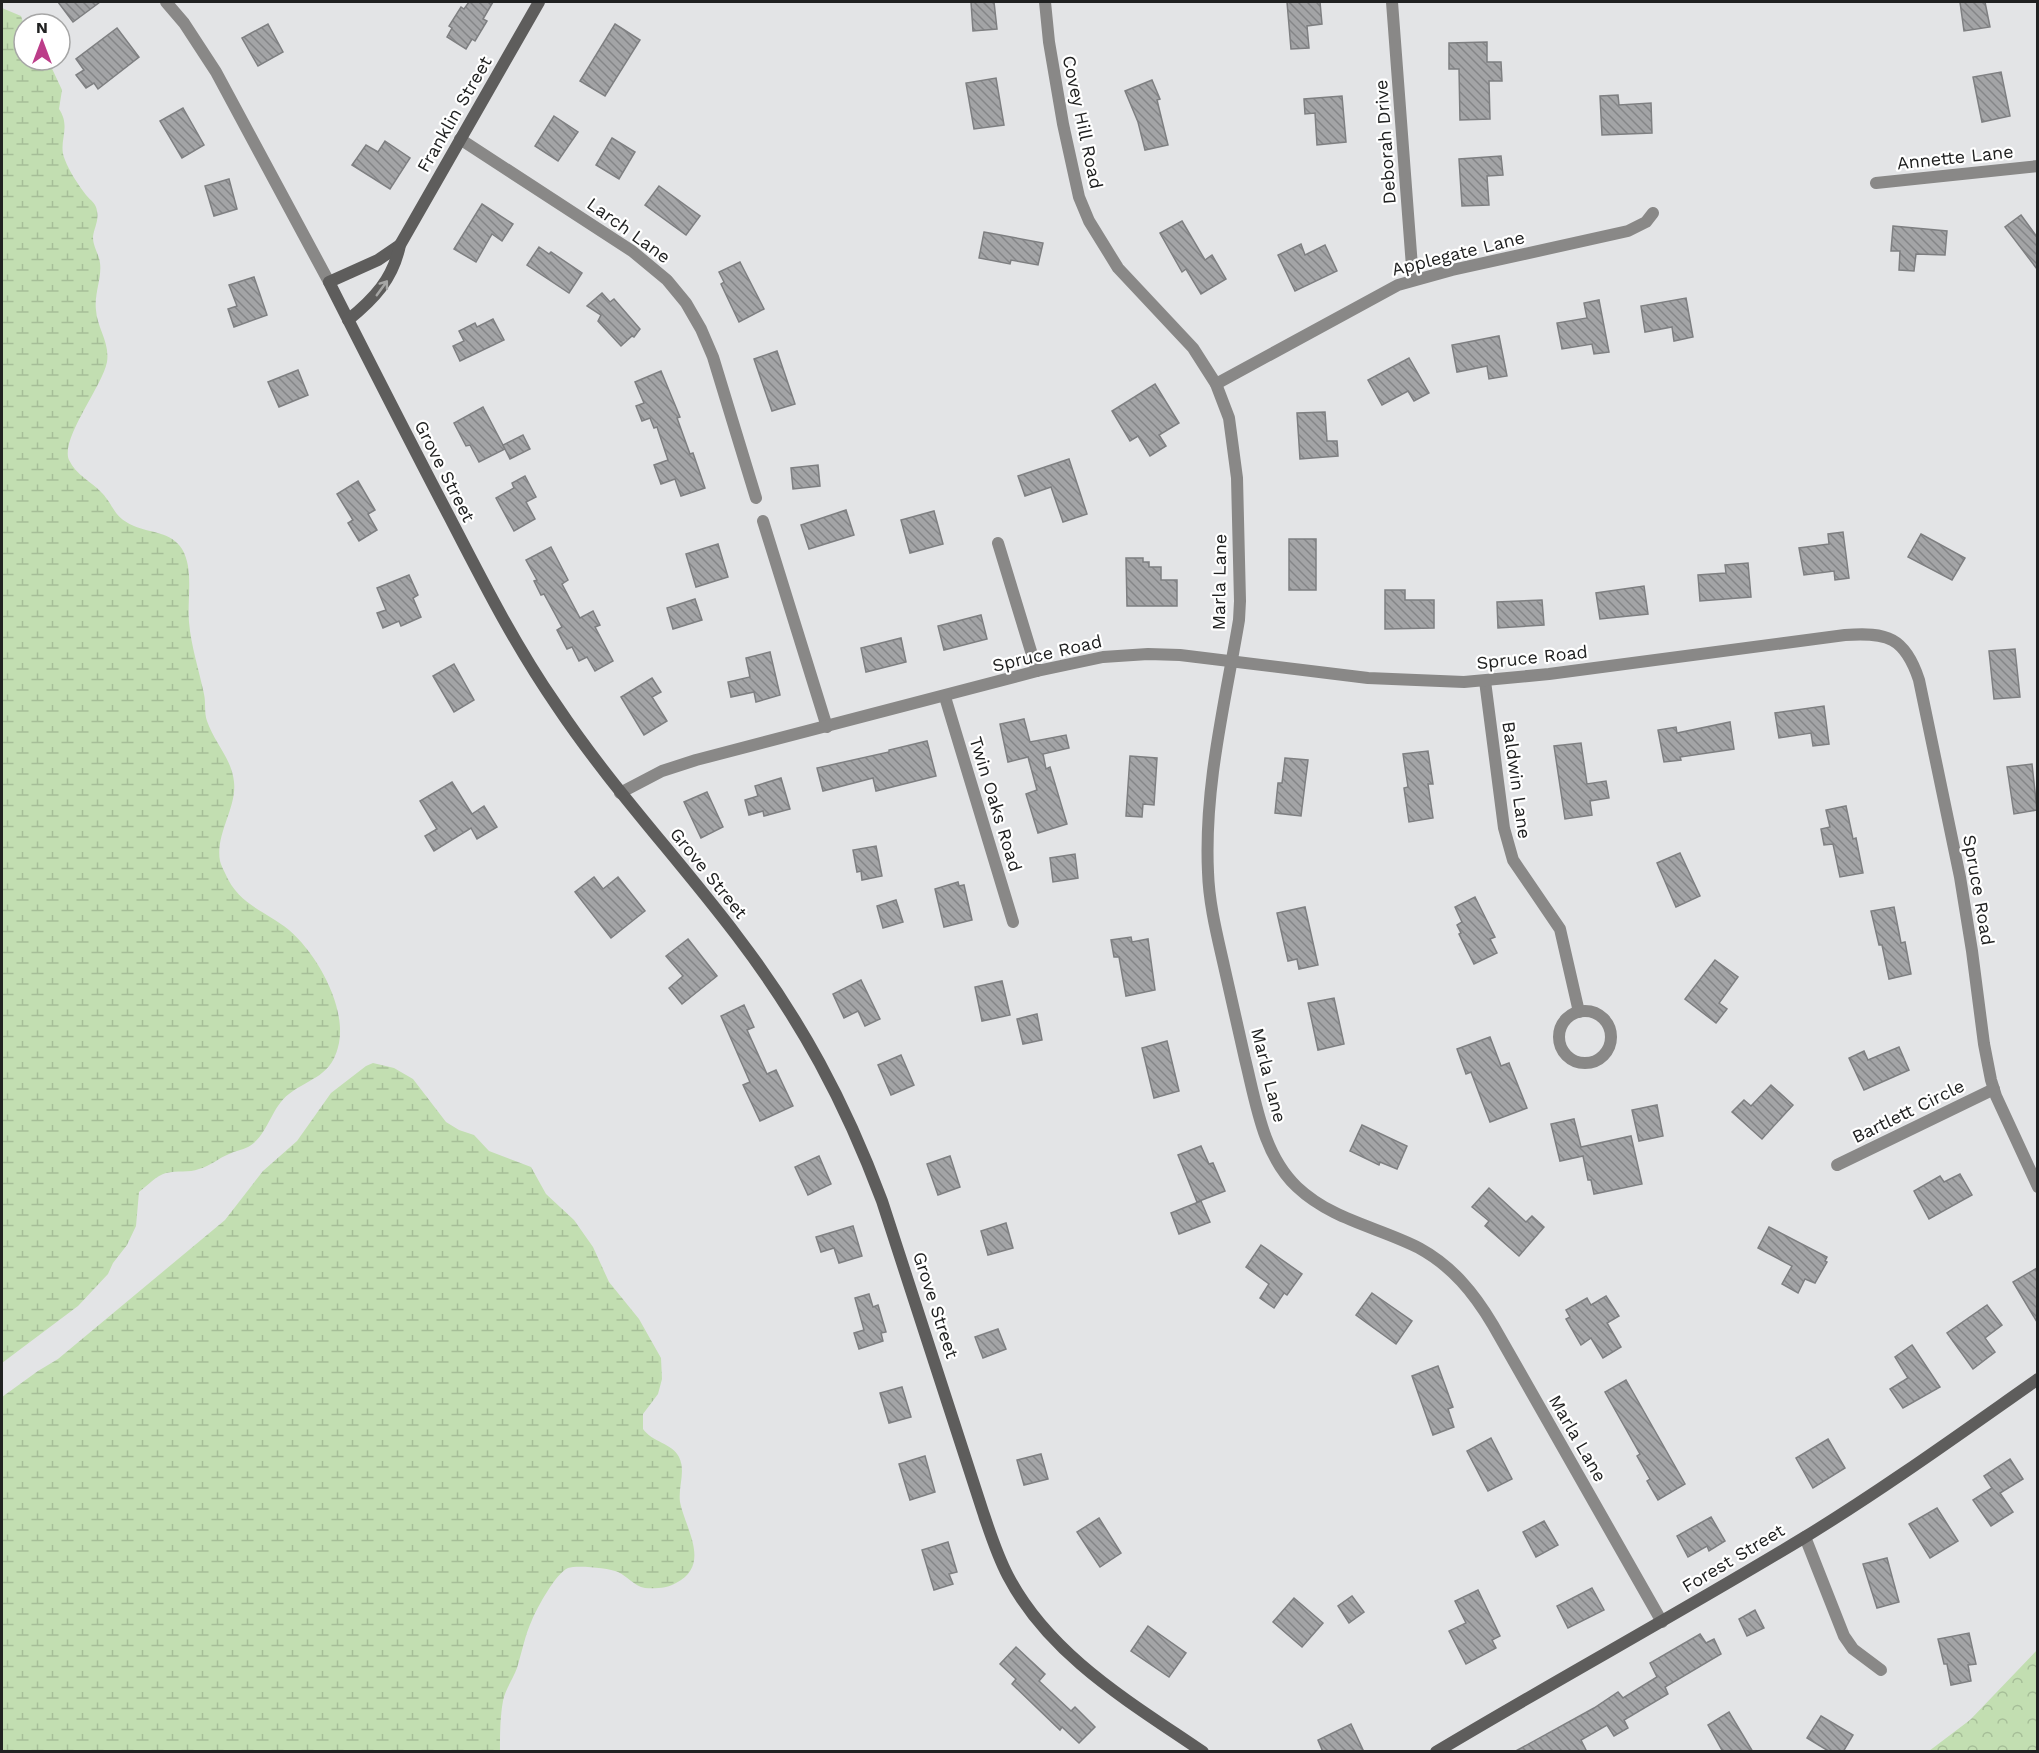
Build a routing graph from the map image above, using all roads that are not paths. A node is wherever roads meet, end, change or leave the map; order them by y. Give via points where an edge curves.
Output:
1 (166, 2) edge
2 (539, 2) edge
3 (1045, 2) edge
4 (1392, 2) edge
5 (460, 139) junction
6 (2037, 166) edge
7 (1876, 183) dead end
8 (1653, 213) dead end
9 (399, 245) junction
10 (1413, 280) junction
11 (329, 282) junction
12 (348, 320) junction
13 (1216, 384) junction
14 (756, 498) dead end
15 (763, 521) dead end
16 (998, 543) dead end
17 (1231, 661) junction
18 (1037, 671) junction
19 (1485, 681) junction
20 (945, 697) junction
21 (827, 727) junction
22 (621, 793) junction
23 (1013, 922) dead end
24 (1579, 1012) junction
25 (1994, 1089) junction
26 (1838, 1165) dead end
27 (2037, 1186) edge
28 (2037, 1379) edge
29 (1805, 1537) junction
30 (1662, 1622) junction
31 (1881, 1670) dead end
32 (1203, 1752) edge
33 (1436, 1752) edge

1 - 11 street, Grove Street via 216,72
2 - 5 main road, Franklin Street
3 - 13 street, Covey Hill Road via 1065,133 1079,197 1089,221 1118,268 1193,348
4 - 10 street, Deborah Drive
5 - 9 main road, Franklin Street
5 - 14 street, Larch Lane via 632,251 677,291 707,343
6 - 7 street, Annette Lane
8 - 10 street, Applegate Lane via 1646,222 1628,231
9 - 11 main road, Franklin Street via 378,260
12 -> 9 main road, Franklin Street via 387,282
10 - 13 street, Applegate Lane
11 - 12 main road, Grove Street
12 - 22 main road, Grove Street via 515,639 555,705
13 - 17 street, Marla Lane via 1230,426 1237,478 1240,601
15 - 21 street
16 - 18 street
17 - 18 street, Spruce Road via 1164,654 1120,656
17 - 19 street, Spruce Road via 1368,678
17 - 30 street, Marla Lane via 1211,794 1209,895 1256,1106 1274,1156 1297,1187 1319,1204 1420,1249 1466,1285 1493,1325
18 - 20 street, Spruce Road
19 - 24 street, Baldwin Lane via 1509,849 1560,928
19 - 25 street, Spruce Road via 1845,635 1875,635 1895,641 1913,660 1927,716 1960,877
20 - 21 street, Spruce Road
20 - 23 street, Twin Oaks Road
21 - 22 street, Spruce Road via 682,764
22 - 32 main road, Grove Street via 738,938 806,1037 838,1096 882,1201 990,1533 1014,1587 1039,1623 1069,1655
24 - 24 street via 1566,1020 1560,1040 1570,1057 1590,1062 1606,1051 1610,1031 1599,1015
25 - 26 street, Bartlett Circle
25 - 27 street, Spruce Road
28 - 29 main road, Forest Street
29 - 30 main road, Forest Street
29 - 31 street via 1844,1636 1853,1649
30 - 33 main road, Forest Street

